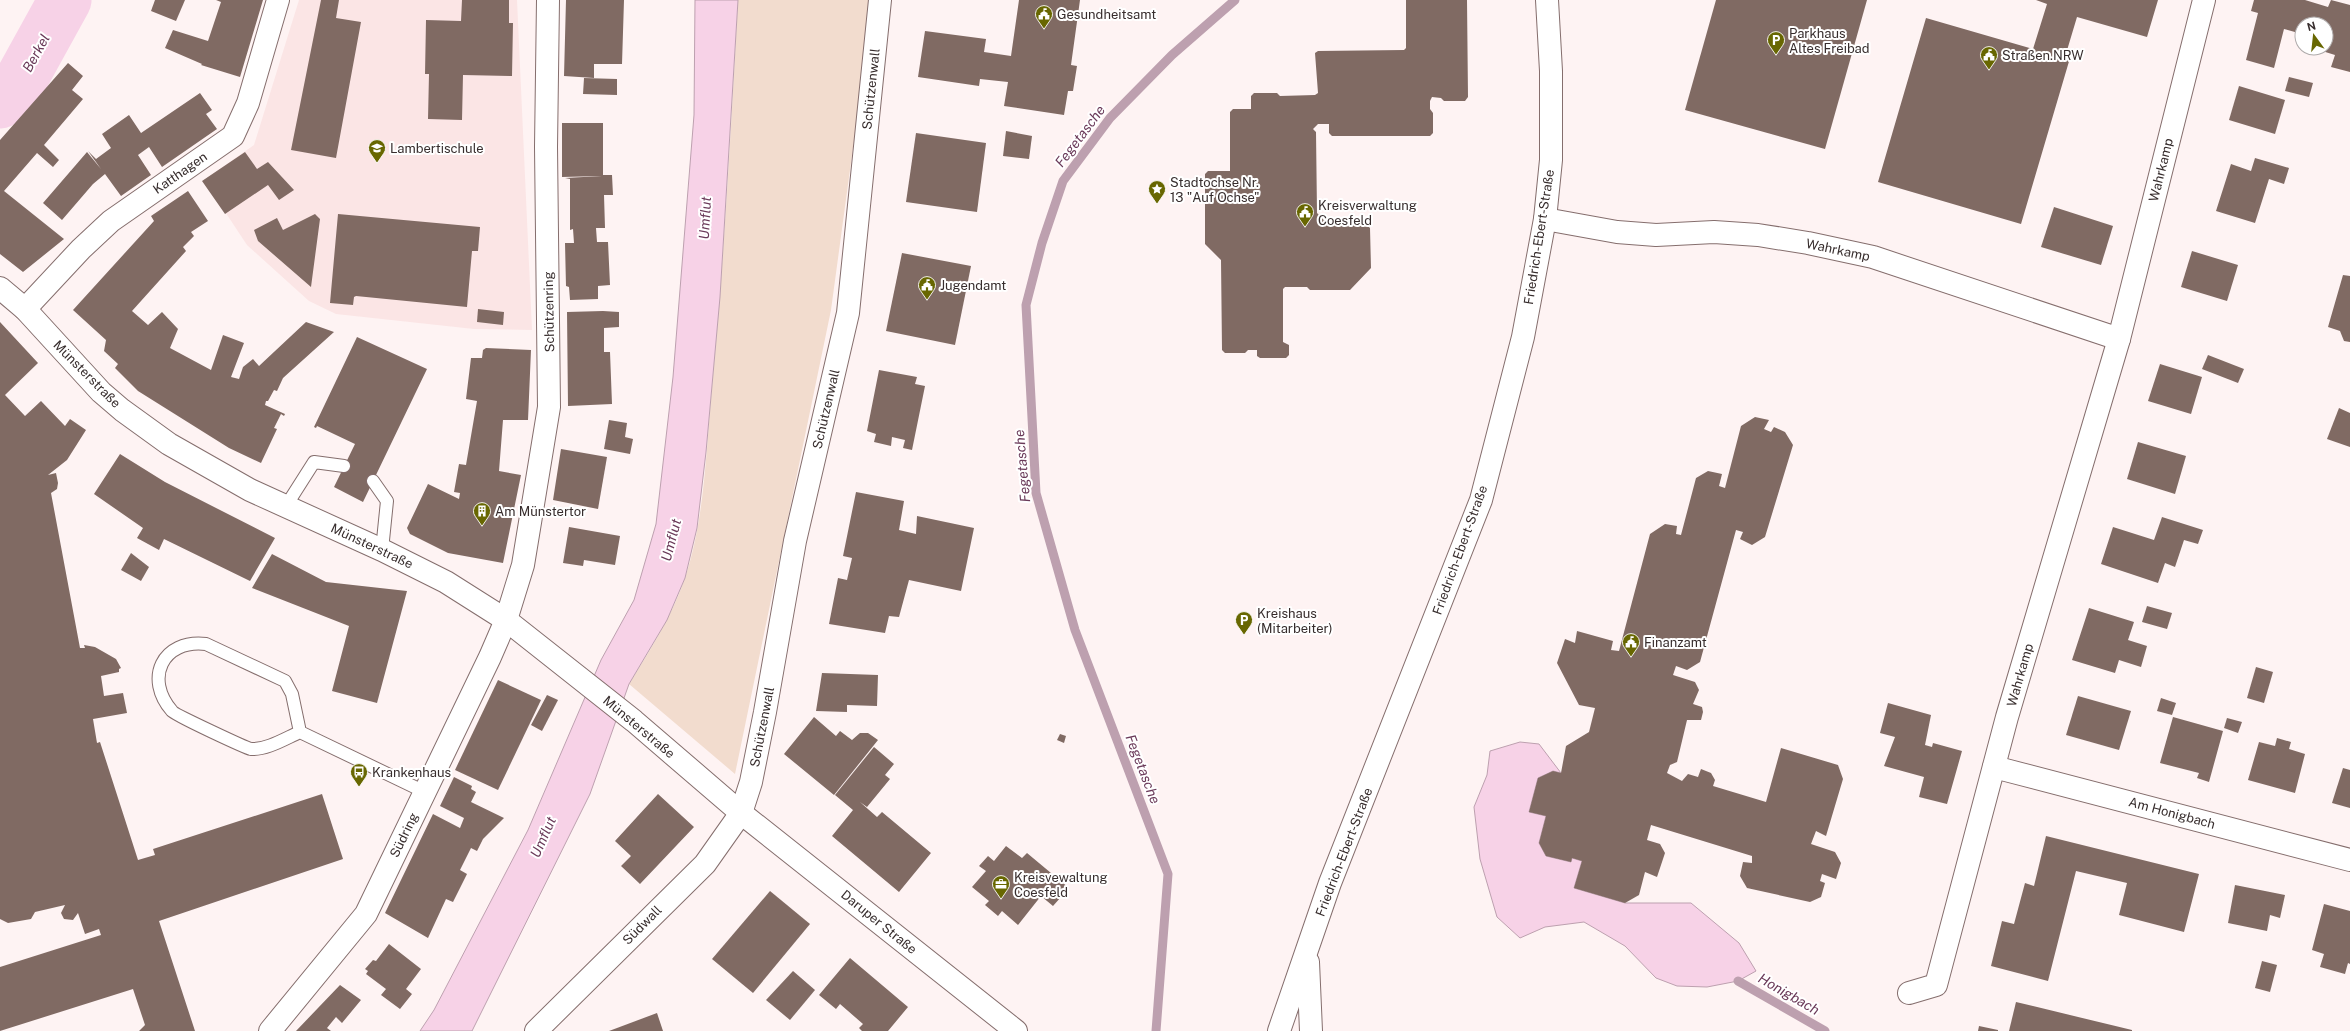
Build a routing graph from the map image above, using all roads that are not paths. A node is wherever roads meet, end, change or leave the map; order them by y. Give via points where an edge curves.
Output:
1 (278, 0) edge
2 (548, 0) edge
3 (880, 0) edge
4 (1547, 0) edge
5 (2204, 0) edge
6 (1545, 219) junction
7 (0, 288) edge
8 (25, 309) junction
9 (2119, 339) junction
10 (344, 466) dead end
11 (373, 481) dead end
12 (286, 506) junction
13 (382, 550) junction
14 (506, 620) junction
15 (300, 732) junction
16 (1994, 767) junction
17 (425, 792) junction
18 (741, 813) junction
19 (2350, 860) edge
20 (1308, 951) junction
21 (1909, 993) dead end
22 (270, 1031) edge
23 (536, 1031) edge
24 (1016, 1031) edge
25 (1279, 1031) edge
26 (1311, 1031) edge

1 - 8 street, Katthagen via 248,103 233,136 111,221
2 - 14 street, Schützenring via 546,147 549,407 523,565
3 - 18 street, Schützenwall via 848,313 795,541 765,712 751,782
4 - 6 street, Friedrich-Ebert-Straße via 1551,71 1551,160
5 - 9 street, Wahrkamp
6 - 9 street, Wahrkamp via 1617,232 1656,235 1714,232 1758,235 1808,243 1873,257
6 - 20 street, Friedrich-Ebert-Straße via 1523,337 1481,500 1330,883
7 - 8 street, Münsterstraße
8 - 12 street, Münsterstraße via 101,392 122,410 169,444
9 - 16 street, Wahrkamp
10 - 12 lane via 314,462
11 - 13 lane via 387,501
12 - 13 street, Münsterstraße
13 - 14 street, Münsterstraße via 446,582
14 - 17 street, Südring
14 - 18 street, Münsterstraße via 634,720
15 - 15 lane via 292,694 285,681 206,644 192,642 176,647 164,659 158,676 161,696 173,713 251,749 268,746
15 - 17 lane
16 - 19 street, Am Honigbach
16 - 21 street, Wahrkamp via 1936,985
17 - 22 street, Südring via 366,914
18 - 23 street, Südwall via 705,864
18 - 24 street, Daruper Straße
20 - 25 street, Friedrich-Ebert-Straße
20 - 26 street

